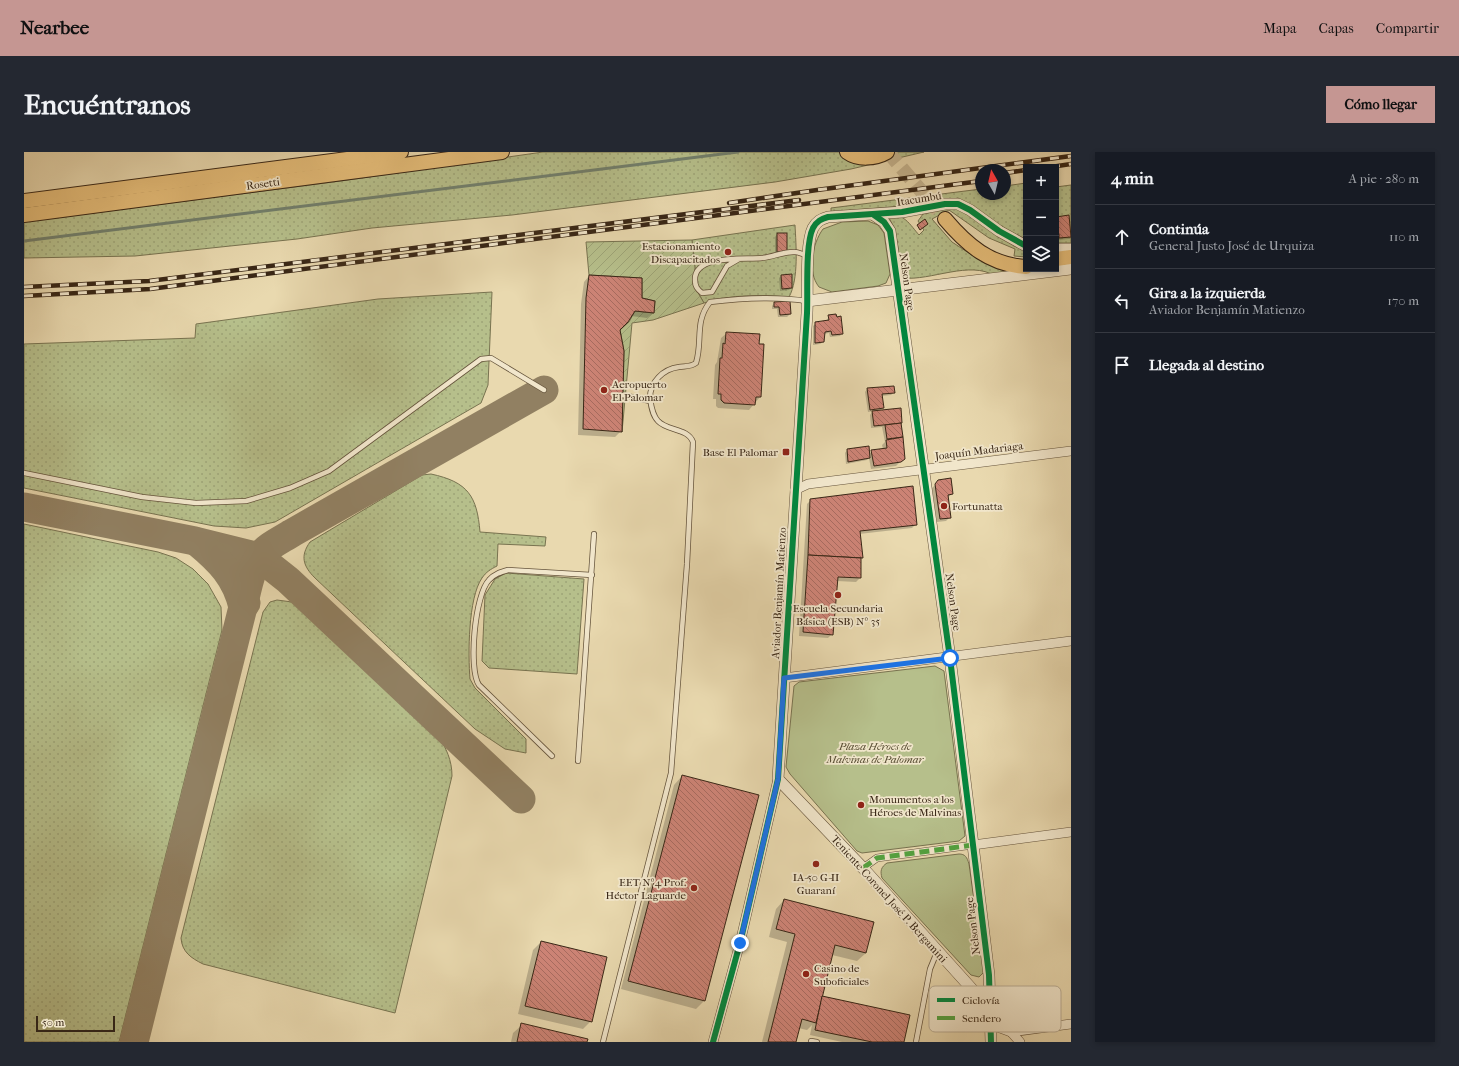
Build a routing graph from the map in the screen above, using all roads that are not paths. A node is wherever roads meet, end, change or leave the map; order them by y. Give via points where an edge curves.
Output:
1 (401, 152) edge
2 (502, 152) edge
3 (847, 152) edge
4 (887, 152) edge
5 (24, 201) edge
6 (874, 214) junction
7 (24, 215) edge
8 (828, 217) joint
9 (1023, 244) edge
10 (1059, 249) edge
11 (1071, 249) edge
12 (809, 256) junction
13 (1071, 257) edge
14 (739, 259) junction
15 (1059, 259) edge
16 (1023, 261) edge
17 (1071, 263) edge
18 (1059, 265) edge
19 (1023, 266) edge
20 (1071, 269) edge
21 (898, 290) junction
22 (808, 301) junction
23 (544, 390) dead end
24 (623, 395) dead end
25 (650, 401) junction
26 (1071, 451) edge
27 (925, 470) junction
28 (24, 473) edge
29 (796, 490) junction
30 (594, 534) dead end
31 (592, 575) junction
32 (1071, 641) edge
33 (950, 658) junction
34 (784, 678) junction
35 (552, 756) dead end
36 (578, 761) dead end
37 (778, 779) junction
38 (1071, 832) edge
39 (973, 846) junction
40 (863, 868) junction
41 (937, 952) junction
42 (969, 986) edge
43 (990, 986) edge
44 (1071, 1024) edge
45 (1061, 1025) edge
46 (992, 1032) edge
47 (1011, 1032) edge
48 (811, 1041) dead end
49 (603, 1042) edge
50 (713, 1042) edge
51 (817, 1042) edge
52 (916, 1042) edge
53 (991, 1042) edge
54 (1020, 1042) edge

1 - 5 main road, Rosetti
2 - 7 main road, Rosetti
3 - 4 main road via 852,156 865,158
6 - 8 street, Itacumbú
6 - 9 street, Itacumbú via 958,204
6 - 21 street, Nelson Page via 890,231
8 - 12 street, Aviador Benjamín Matienzo via 820,220 813,228
10 - 11 street
12 - 14 lane via 796,252
12 - 22 street, Aviador Benjamín Matienzo
13 - 15 main road
14 - 14 lane via 712,262 701,267 695,278 698,290 702,293 712,292 727,266
16 - 19 main road via 1007,258 980,246 947,217 961,238 979,252 994,260
17 - 18 main road
20 - 21 street
21 - 22 street
21 - 27 street, Nelson Page
22 - 25 lane via 760,298 710,302 700,320 696,363 693,366 666,371 654,382
22 - 29 street, Aviador Benjamín Matienzo
23 - 28 lane via 491,358 481,358 329,471 290,488 246,501 196,503 157,499
24 - 25 lane
25 - 49 lane via 658,421 689,434 693,442 674,752 671,773
26 - 27 street, Joaquín Madariaga
27 - 29 street, Joaquín Madariaga via 808,484
27 - 33 street, Nelson Page
29 - 34 street, Aviador Benjamín Matienzo
30 - 31 lane
31 - 35 lane via 508,570 489,580 478,600 473,665 475,679
31 - 36 lane
32 - 33 street
33 - 34 street
33 - 39 street, Nelson Page
34 - 37 street, Aviador Benjamín Matienzo
37 - 40 street, Teniente Coronel José P. Bergamini
37 - 50 street, Aviador Benjamín Matienzo via 740,943
38 - 39 street
39 - 40 street via 877,858
39 - 43 street, Nelson Page
40 - 41 street, Teniente Coronel José P. Bergamini
41 - 42 street, Teniente Coronel José P. Bergamini
41 - 52 lane via 930,969
44 - 45 street
46 - 53 street, Nelson Page
47 - 54 street
48 - 51 lane

